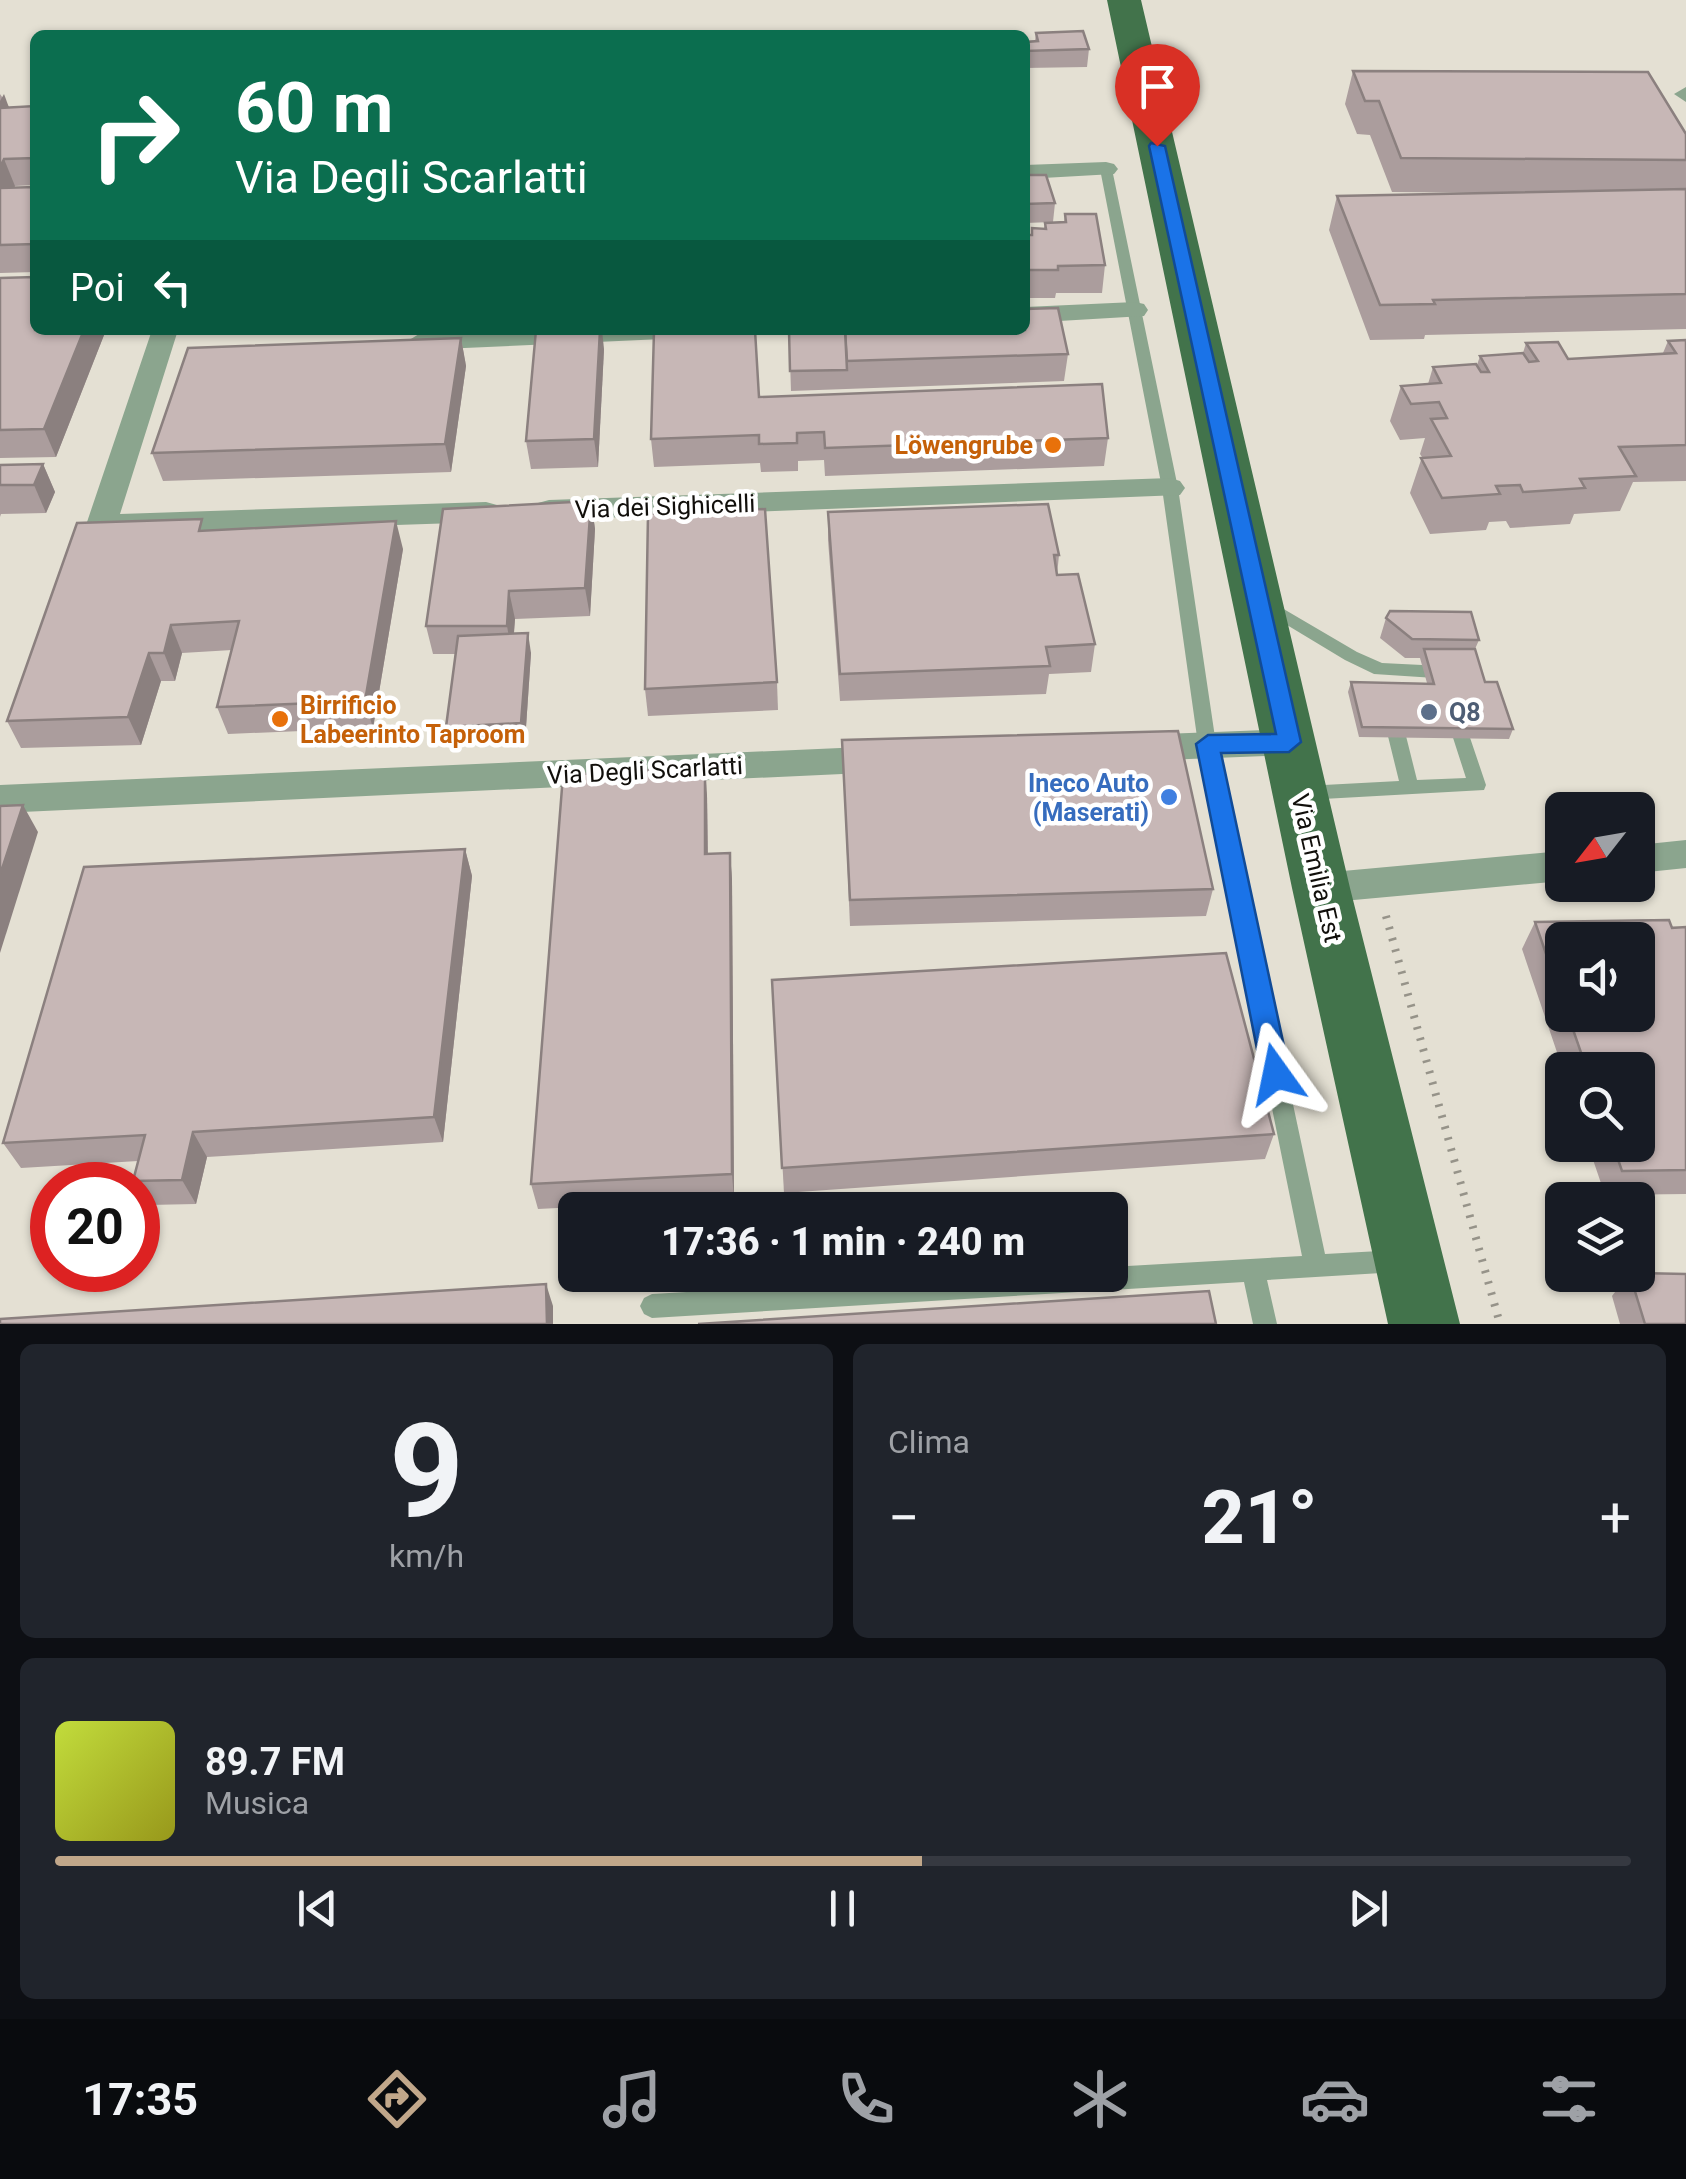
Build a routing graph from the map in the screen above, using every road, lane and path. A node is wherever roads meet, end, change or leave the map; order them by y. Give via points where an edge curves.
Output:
1 (1124, 0) edge
2 (1106, 169) joint
3 (1030, 172) edge
4 (1136, 310) junction
5 (1030, 315) edge
6 (571, 335) edge
7 (161, 342) edge
8 (391, 343) edge
9 (196, 351) edge
10 (1170, 488) junction
11 (1258, 600) junction
12 (1384, 686) junction
13 (1289, 742) junction
14 (1208, 744) junction
15 (1108, 749) edge
16 (910, 758) edge
17 (1410, 788) junction
18 (1300, 793) junction
19 (0, 799) edge
20 (1686, 854) edge
21 (1655, 857) edge
22 (1545, 868) edge
23 (1321, 888) junction
24 (1408, 1260) junction
25 (1316, 1265) junction
26 (1252, 1270) junction
27 (652, 1306) dead end
28 (1265, 1324) edge
29 (1424, 1324) edge

1 - 11 main road, Via Emilia Est
2 - 3 street
2 - 4 lane
4 - 5 street
4 - 10 lane
6 - 8 street
7 - 9 street
7 - 10 street, Via dei Sighicelli via 101,526
10 - 14 lane
11 - 12 lane
11 - 13 main road, Via Emilia Est
12 - 17 lane
12 - 17 lane via 1442,672 1477,785
13 - 14 street
13 - 18 main road, Via Emilia Est
14 - 15 street
14 - 25 lane
16 - 19 street, Via Degli Scarlatti
17 - 18 lane
18 - 23 main road, Via Emilia Est
20 - 21 street
22 - 23 street
23 - 24 main road, Via Emilia Est
24 - 25 lane
24 - 29 main road, Via Emilia Est
25 - 26 lane
26 - 27 lane
26 - 28 lane

